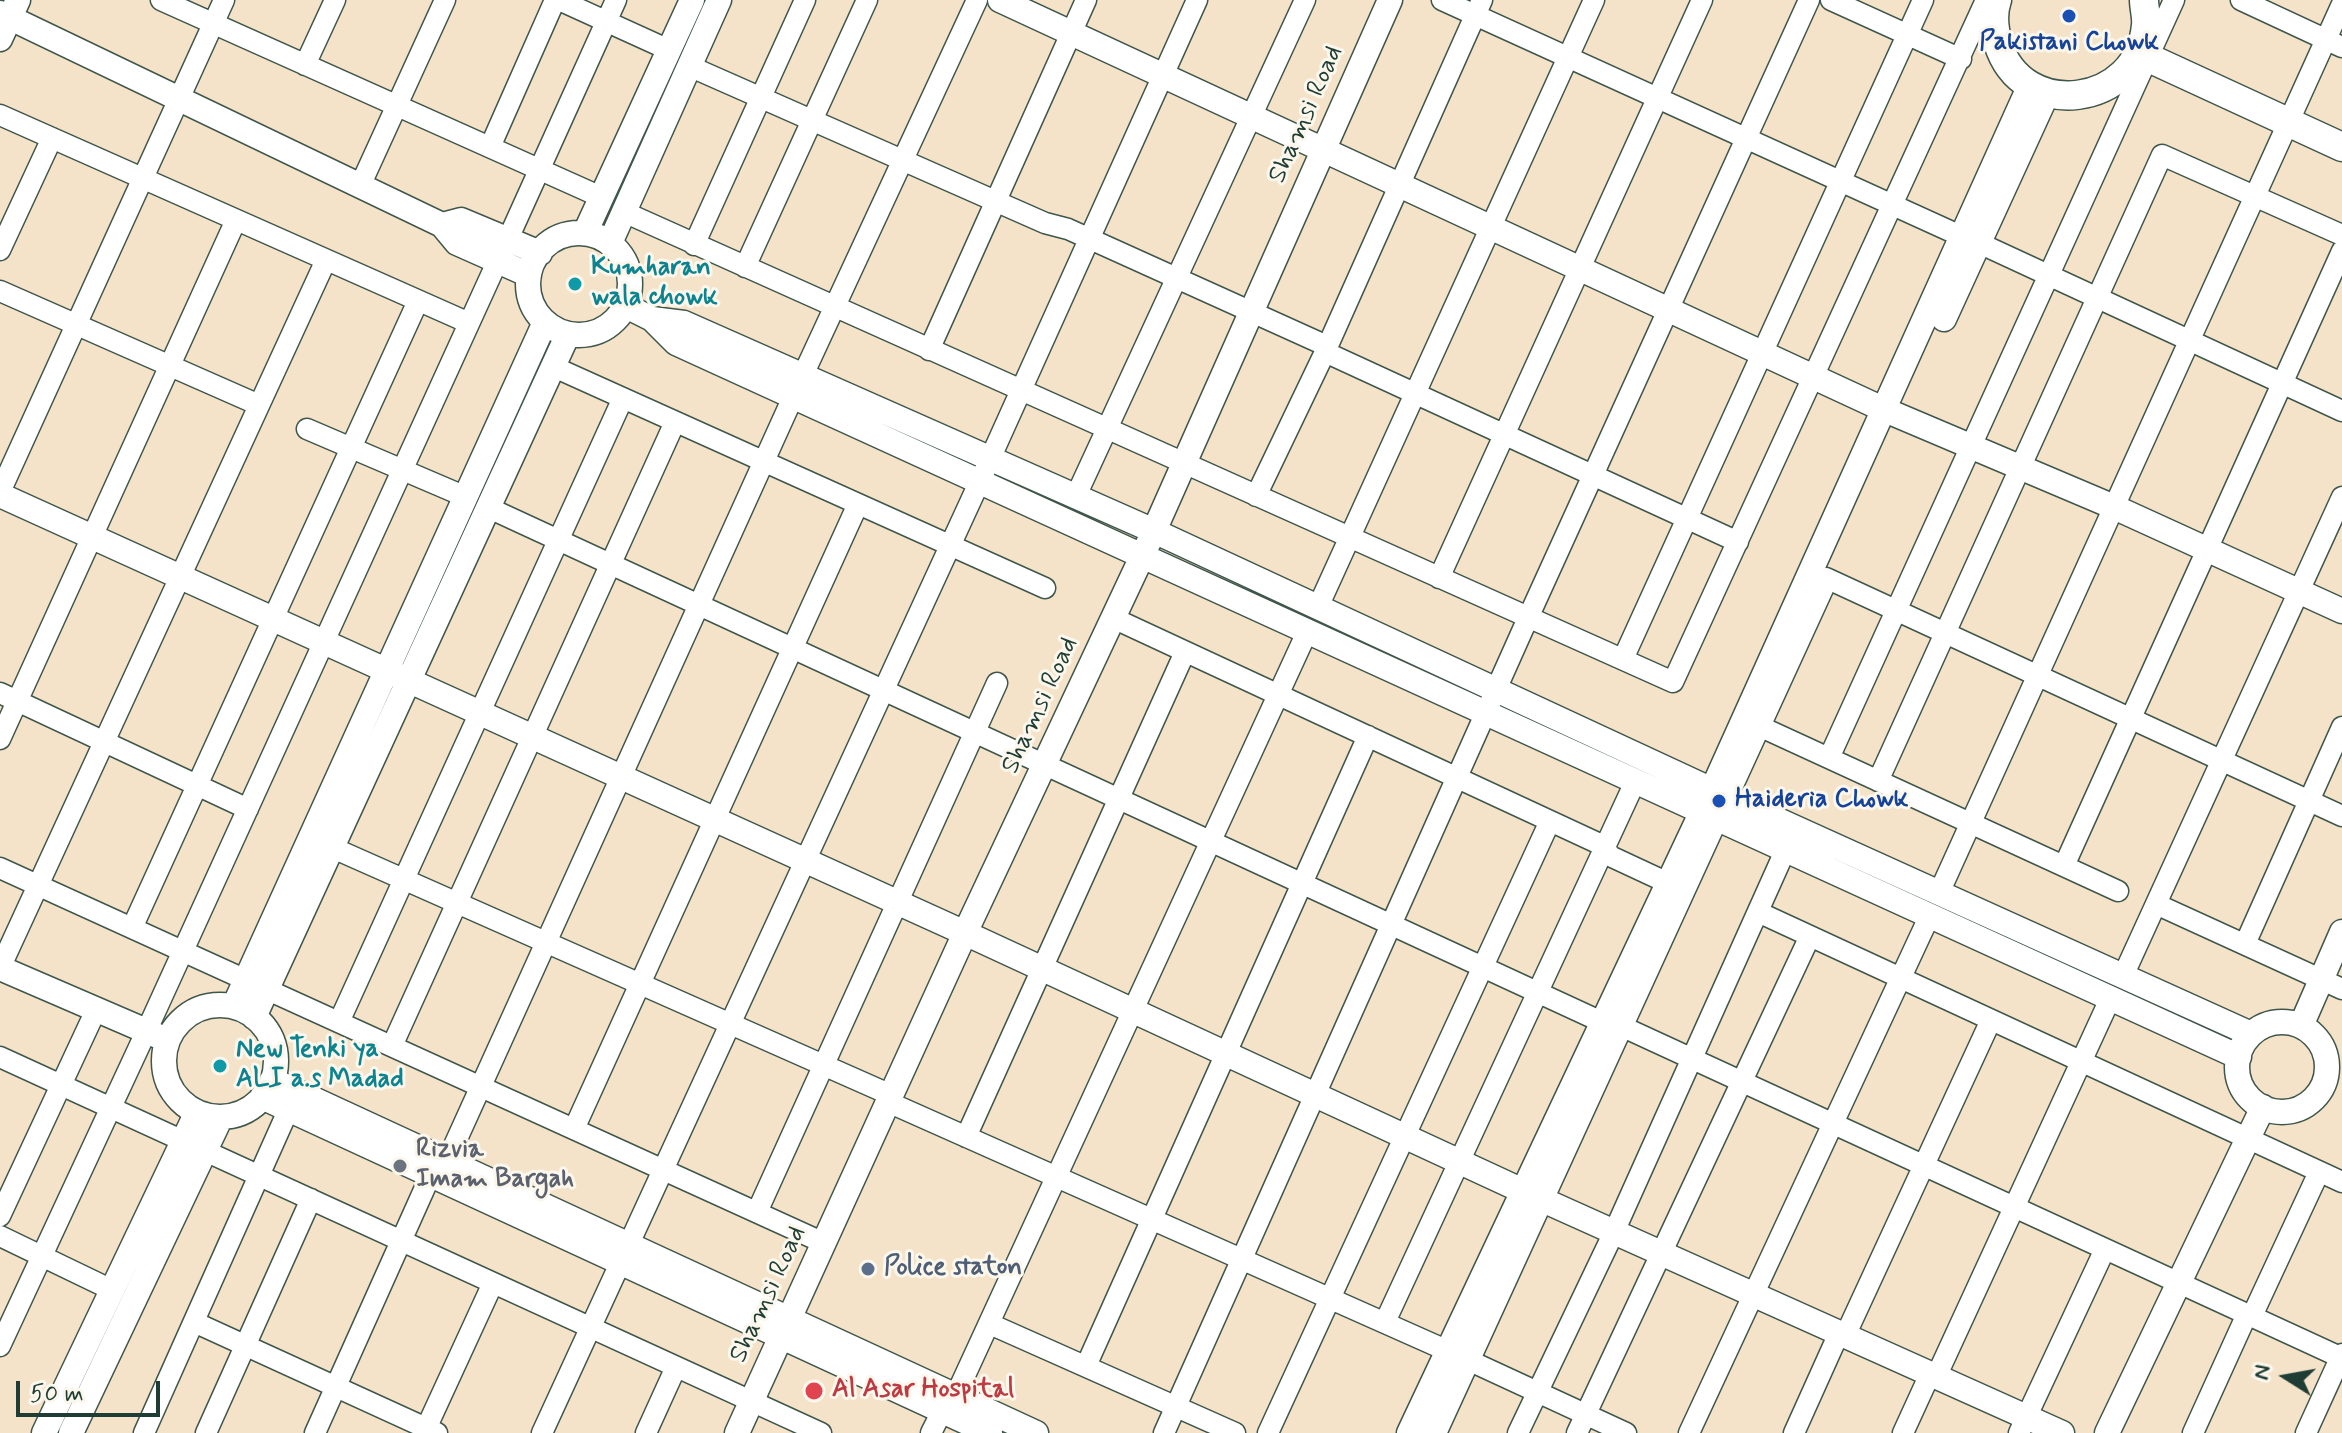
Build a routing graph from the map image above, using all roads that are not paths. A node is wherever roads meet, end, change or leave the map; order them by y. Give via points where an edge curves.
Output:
1 (161, 0) edge
2 (224, 0) edge
3 (335, 0) edge
4 (445, 0) edge
5 (557, 0) edge
6 (616, 0) edge
7 (692, 0) edge
8 (719, 0) edge
9 (805, 0) edge
10 (867, 0) edge
11 (977, 0) edge
12 (1000, 0) edge
13 (1086, 0) edge
14 (1197, 0) edge
15 (1305, 0) edge
16 (1390, 0) edge
17 (1442, 0) edge
18 (1594, 0) edge
19 (1702, 0) edge
20 (1809, 0) edge
21 (1831, 0) edge
22 (1923, 0) edge
23 (1986, 0) edge
24 (1997, 0) edge
25 (2144, 0) edge
26 (2174, 0) edge
27 (2241, 0) edge
28 (2342, 4) edge
29 (1478, 8) edge
30 (7, 17) edge
31 (606, 21) junction
32 (213, 23) junction
33 (1071, 33) junction
34 (1907, 35) junction
35 (2334, 43) edge
36 (669, 50) junction
37 (2144, 55) junction
38 (1568, 57) junction
39 (1961, 59) junction
40 (305, 65) junction
41 (689, 66) junction
42 (1162, 75) junction
43 (2039, 88) junction
44 (761, 98) junction
45 (1658, 98) junction
46 (179, 99) junction
47 (397, 105) junction
48 (0, 115) edge
49 (1252, 115) junction
50 (812, 121) junction
51 (2287, 122) junction
52 (52, 138) junction
53 (1747, 138) junction
54 (490, 147) junction
55 (2342, 147) edge
56 (1322, 148) junction
57 (903, 161) junction
58 (539, 169) junction
59 (143, 178) junction
60 (1840, 181) junction
61 (1400, 184) junction
62 (360, 186) junction
63 (2255, 196) junction
64 (601, 197) junction
65 (995, 201) junction
66 (1893, 205) junction
67 (624, 212) junction
68 (236, 220) junction
69 (1491, 226) junction
70 (585, 233) junction
71 (2342, 235) edge
72 (1087, 238) junction
73 (1971, 240) junction
74 (610, 243) junction
75 (694, 245) junction
76 (0, 250) edge
77 (503, 250) junction
78 (2342, 251) edge
79 (540, 253) junction
80 (326, 260) junction
81 (745, 267) junction
82 (1581, 268) junction
83 (529, 275) junction
84 (2049, 275) junction
85 (1177, 278) junction
86 (0, 291) edge
87 (2097, 297) junction
88 (418, 301) junction
89 (626, 306) junction
90 (836, 308) junction
91 (1669, 309) junction
92 (1250, 311) junction
93 (545, 322) junction
94 (469, 323) junction
95 (76, 325) junction
96 (568, 334) junction
97 (2190, 340) junction
98 (1326, 349) junction
99 (929, 350) junction
100 (1763, 352) junction
101 (169, 366) junction
102 (554, 367) junction
103 (1814, 377) junction
104 (2282, 383) junction
105 (798, 386) junction
106 (1020, 391) junction
107 (1415, 394) junction
108 (623, 398) junction
109 (259, 405) junction
110 (2342, 411) edge
111 (1893, 413) junction
112 (675, 422) junction
113 (307, 429) dead end
114 (1107, 430) junction
115 (1505, 435) junction
116 (1971, 446) junction
117 (351, 448) junction
118 (990, 459) junction
119 (764, 462) junction
120 (1182, 463) junction
121 (2020, 467) junction
122 (402, 470) junction
123 (1593, 475) junction
124 (979, 483) junction
125 (0, 493) edge
126 (1256, 496) junction
127 (466, 497) junction
128 (2342, 497) edge
129 (1075, 498) junction
130 (858, 504) junction
131 (2114, 507) junction
132 (489, 508) junction
133 (1687, 519) junction
134 (1154, 531) junction
135 (92, 536) junction
136 (1349, 538) junction
137 (559, 540) junction
138 (1738, 542) junction
139 (950, 546) junction
140 (2206, 551) junction
141 (1141, 556) junction
142 (611, 564) junction
143 (180, 577) junction
144 (1439, 578) junction
145 (1826, 578) junction
146 (1045, 588) dead end
147 (2299, 592) junction
148 (699, 605) junction
149 (1318, 607) junction
150 (1896, 611) junction
151 (2342, 611) edge
152 (1113, 618) junction
153 (1528, 618) junction
154 (273, 619) junction
155 (1307, 632) junction
156 (1945, 633) junction
157 (324, 642) junction
158 (792, 648) junction
159 (1185, 652) junction
160 (1623, 659) junction
161 (387, 671) junction
162 (2038, 676) junction
163 (410, 681) junction
164 (997, 683) dead end
165 (884, 690) junction
166 (1496, 690) junction
167 (1278, 695) junction
168 (9, 697) edge
169 (480, 713) junction
170 (1485, 714) junction
171 (2130, 719) junction
172 (1759, 726) junction
173 (2342, 727) edge
174 (975, 732) junction
175 (532, 736) junction
176 (1368, 736) junction
177 (0, 739) edge
178 (104, 742) junction
179 (1829, 758) junction
180 (2221, 761) junction
181 (1044, 764) junction
182 (622, 777) junction
183 (1457, 777) junction
184 (1878, 781) junction
185 (1635, 782) junction
186 (197, 785) junction
187 (1719, 794) junction
188 (1119, 799) junction
189 (2310, 801) junction
190 (248, 809) junction
191 (1709, 816) junction
192 (2342, 816) edge
193 (715, 819) junction
194 (1550, 821) junction
195 (1971, 823) junction
196 (1211, 841) junction
197 (1604, 846) junction
198 (333, 848) junction
199 (1785, 851) junction
200 (805, 860) junction
201 (2064, 866) junction
202 (0, 868) edge
203 (404, 880) junction
204 (1302, 883) junction
205 (1668, 883) junction
206 (38, 885) junction
207 (2118, 891) dead end
208 (1939, 893) junction
209 (898, 902) junction
210 (457, 903) junction
211 (2156, 904) junction
212 (1758, 912) junction
213 (1929, 917) junction
214 (1391, 924) junction
215 (132, 928) junction
216 (2342, 932) edge
217 (965, 933) junction
218 (1810, 936) junction
219 (546, 942) junction
220 (2245, 944) junction
221 (183, 951) junction
222 (1483, 967) junction
223 (0, 968) edge
224 (1042, 968) junction
225 (2123, 976) junction
226 (1901, 978) junction
227 (256, 984) junction
228 (640, 984) junction
229 (2332, 984) edge
230 (1537, 992) junction
231 (2110, 999) junction
232 (96, 1010) junction
233 (1134, 1011) junction
234 (244, 1012) junction
235 (1991, 1020) junction
236 (339, 1022) junction
237 (1612, 1024) junction
238 (730, 1025) junction
239 (2301, 1026) junction
240 (2251, 1034) junction
241 (156, 1036) junction
242 (392, 1046) junction
243 (1226, 1053) junction
244 (0, 1057) edge
245 (2239, 1057) junction
246 (1692, 1058) junction
247 (2080, 1062) junction
248 (824, 1065) junction
249 (1741, 1081) junction
250 (61, 1085) junction
251 (480, 1086) junction
252 (267, 1089) junction
253 (2333, 1090) edge
254 (1315, 1095) junction
255 (889, 1099) junction
256 (293, 1100) junction
257 (2263, 1107) junction
258 (111, 1108) junction
259 (209, 1114) junction
260 (1833, 1123) junction
261 (574, 1129) junction
262 (966, 1137) junction
263 (1405, 1137) junction
264 (2247, 1140) junction
265 (194, 1146) junction
266 (1459, 1162) junction
267 (439, 1165) junction
268 (1924, 1165) junction
269 (663, 1170) junction
270 (2319, 1172) junction
271 (259, 1175) junction
272 (1058, 1177) junction
273 (2342, 1182) edge
274 (1533, 1196) junction
275 (311, 1199) junction
276 (2014, 1207) junction
277 (757, 1212) junction
278 (0, 1216) edge
279 (1152, 1218) junction
280 (1614, 1232) junction
281 (0, 1236) edge
282 (401, 1241) junction
283 (824, 1243) junction
284 (2105, 1249) junction
285 (1660, 1253) junction
286 (623, 1254) junction
287 (42, 1256) junction
288 (1241, 1258) junction
289 (2179, 1282) junction
290 (493, 1283) junction
291 (112, 1290) junction
292 (1754, 1295) junction
293 (1331, 1298) junction
294 (2250, 1315) junction
295 (194, 1322) junction
296 (1385, 1322) junction
297 (990, 1324) junction
298 (591, 1328) junction
299 (785, 1329) junction
300 (1842, 1334) junction
301 (0, 1346) edge
302 (245, 1346) junction
303 (1458, 1355) junction
304 (2342, 1356) edge
305 (1086, 1366) junction
306 (676, 1367) junction
307 (1933, 1375) junction
308 (335, 1387) junction
309 (1538, 1392) junction
310 (752, 1401) junction
311 (1176, 1407) junction
312 (943, 1414) edge
313 (1581, 1424) edge
314 (2023, 1425) edge
315 (429, 1431) edge
316 (44, 1433) edge
317 (71, 1433) edge
318 (144, 1433) edge
319 (206, 1433) edge
320 (315, 1433) edge
321 (542, 1433) edge
322 (646, 1433) edge
323 (737, 1433) edge
324 (821, 1433) edge
325 (990, 1433) edge
326 (1036, 1433) edge
327 (1164, 1433) edge
328 (1235, 1433) edge
329 (1268, 1433) edge
330 (1409, 1433) edge
331 (1434, 1433) edge
332 (1518, 1433) edge
333 (1626, 1433) edge
334 (1689, 1433) edge
335 (1794, 1433) edge
336 (1903, 1433) edge
337 (2062, 1433) edge
338 (2107, 1433) edge
339 (2193, 1433) edge
340 (2306, 1433) edge

1 - 32 street
2 - 32 street
3 - 40 street
4 - 47 street
5 - 31 street
5 - 54 street
6 - 31 street
7 - 36 street
8 - 41 street
9 - 44 street
10 - 50 street
11 - 57 street
12 - 33 street
13 - 33 street
14 - 42 street
15 - 49 street
16 - 56 street, Shamsi Road
17 - 29 street
18 - 38 street
19 - 45 street
20 - 53 street
21 - 34 street
22 - 34 street
23 - 39 street
24 - 43 main road via 1995,30 2002,54 2016,75
25 - 37 main road
26 - 37 street
27 - 35 street
28 - 35 street
29 - 38 street
29 - 61 street
30 - 46 street
31 - 36 street
31 - 58 street
32 - 40 street
32 - 46 street
33 - 42 street
33 - 65 street
34 - 39 street
34 - 60 street
35 - 51 street
36 - 64 street
37 - 43 main road via 2108,86 2085,95 2060,96
37 - 51 main road
37 - 84 street
38 - 45 street
38 - 69 street
39 - 66 street
40 - 47 street
41 - 44 street
41 - 67 street
42 - 49 street
42 - 72 street
43 - 73 street
44 - 50 street
44 - 75 street
45 - 53 street
45 - 82 street
46 - 59 street
46 - 62 street
47 - 54 street
47 - 62 street
48 - 52 street
49 - 56 street
49 - 85 street
50 - 57 street
50 - 81 street
51 - 55 main road
51 - 63 street
52 - 59 street
52 - 76 street
53 - 60 street
53 - 91 street
54 - 58 street
56 - 61 street
56 - 92 street, Shamsi Road
57 - 65 street
57 - 90 street
58 - 64 street
58 - 77 street
59 - 68 street
59 - 95 street
60 - 66 street
60 - 100 street
61 - 69 street
61 - 98 street
62 - 77 street via 442,225 457,243
63 - 71 street
63 - 87 street via 2162,155
63 - 97 street
64 - 70 street
65 - 72 street
65 - 99 street
66 - 73 street
66 - 103 street
67 - 74 street
67 - 75 street
68 - 80 street
68 - 101 street
69 - 82 street
69 - 107 street
70 - 74 street
70 - 79 street via 566,234
72 - 85 street
72 - 106 street
73 - 84 street
73 - 111 street
74 - 89 street via 627,265
75 - 81 street
77 - 79 street
77 - 83 street
77 - 94 street
78 - 104 street
79 - 83 street
80 - 88 street
80 - 109 street
81 - 90 street
82 - 91 street
82 - 115 street
83 - 93 street via 531,301
84 - 87 street
84 - 116 street
85 - 92 street
85 - 114 street
86 - 95 street
87 - 97 street
87 - 121 street
88 - 94 street
88 - 117 street
89 - 96 street via 602,330
89 - 105 street via 652,319 684,323
90 - 99 street
90 - 105 street
91 - 100 street
91 - 123 street
92 - 98 street
92 - 120 street, Shamsi Road
93 - 96 street
93 - 127 street
94 - 122 street
95 - 101 street
95 - 125 street
96 - 102 street
97 - 104 street
97 - 131 street
98 - 107 street
98 - 126 street
99 - 106 street
100 - 103 street
100 - 133 street
101 - 109 street
101 - 135 street
102 - 108 street
102 - 132 street
103 - 111 street
103 - 138 street
104 - 110 street
104 - 140 street
105 - 118 street
105 - 119 street
105 - 124 street
106 - 114 street
106 - 118 street
107 - 115 street
107 - 136 street
108 - 112 street
108 - 137 street
109 - 143 street
111 - 116 street
111 - 145 street
111 - 187 street
112 - 119 street
112 - 142 street
113 - 117 street
114 - 120 street
114 - 129 street
115 - 123 street
115 - 144 street
116 - 121 street
116 - 150 street
117 - 122 street
117 - 154 street
118 - 124 street
118 - 129 street
119 - 130 street
119 - 148 street
120 - 126 street
120 - 134 street, Shamsi Road
121 - 131 street
121 - 156 street
122 - 127 street
122 - 157 street
123 - 133 street
123 - 153 street
124 - 139 street
124 - 141 street
125 - 135 street
126 - 136 street
127 - 161 street
128 - 147 street
129 - 134 street
130 - 139 street
130 - 158 street
131 - 140 street
131 - 162 street
132 - 137 street
132 - 163 street
133 - 138 street
133 - 160 street
134 - 141 street, Shamsi Road
134 - 149 street
135 - 143 street
135 - 168 street
136 - 144 street
136 - 149 street
137 - 142 street
137 - 169 street
138 - 160 street via 1673,682
139 - 146 street
139 - 165 street
140 - 147 street
140 - 171 street
141 - 152 street, Shamsi Road
141 - 155 street
142 - 148 street
142 - 175 street
143 - 154 street
143 - 178 street
144 - 153 street
145 - 150 street
145 - 172 street
147 - 151 street
147 - 180 street
148 - 158 street
148 - 182 street
149 - 166 street
150 - 156 street
150 - 179 street
152 - 159 street
152 - 181 street, Shamsi Road
153 - 160 street
153 - 166 street
154 - 157 street
154 - 186 street
155 - 167 street
155 - 170 street
156 - 162 street
156 - 184 street
157 - 161 street
157 - 190 street
158 - 165 street
158 - 193 street
159 - 167 street
159 - 188 street
161 - 163 street
161 - 227 street
162 - 171 street
162 - 195 street
163 - 169 street
163 - 198 street
164 - 174 street
165 - 174 street
165 - 200 street
166 - 170 street
166 - 187 street
167 - 176 street
167 - 196 street
168 - 177 street
168 - 178 street
169 - 175 street
169 - 203 street
170 - 183 street
170 - 185 street
171 - 180 street
171 - 201 street
172 - 179 street
172 - 187 street
173 - 189 street
174 - 181 street
174 - 209 street
175 - 182 street
175 - 210 street
176 - 183 street
176 - 204 street
178 - 186 street
178 - 206 street
179 - 184 street
180 - 189 street
180 - 211 street
181 - 188 street
181 - 217 street, Shamsi Road
182 - 193 street
182 - 219 street
183 - 194 street
183 - 214 street
184 - 195 street
185 - 191 street
185 - 197 street
186 - 190 street
186 - 215 street
187 - 191 street
187 - 208 street
188 - 196 street
188 - 224 street
189 - 192 street
189 - 220 street
190 - 221 street
191 - 199 street
191 - 205 street
191 - 237 street
193 - 200 street
193 - 228 street
194 - 197 street
194 - 222 street
195 - 201 street
195 - 208 street
196 - 204 street
196 - 233 street
197 - 205 street via 1610,856
197 - 230 street
198 - 203 street
198 - 227 street
199 - 212 street
199 - 213 street
200 - 209 street
200 - 238 street
201 - 207 street
202 - 206 street
203 - 210 street
203 - 236 street
204 - 214 street
204 - 243 street
205 - 237 street
206 - 215 street
206 - 223 street
208 - 225 street
209 - 217 street
209 - 248 street
210 - 219 street
210 - 242 street
211 - 220 street
211 - 225 street
212 - 218 street
212 - 246 street
213 - 226 street
213 - 231 street
214 - 222 street
214 - 254 street
215 - 221 street
216 - 229 street
217 - 224 street
217 - 255 street, Shamsi Road
218 - 226 street
218 - 249 street
219 - 228 street
219 - 251 street
220 - 229 street
221 - 227 street
221 - 241 street
222 - 230 street
222 - 263 street
223 - 232 street
224 - 233 street
224 - 262 street
225 - 240 street
226 - 235 street
226 - 260 street
227 - 234 street
227 - 236 street
228 - 238 street
228 - 261 street
229 - 239 street
230 - 237 street
230 - 266 street
231 - 245 street
231 - 247 street
232 - 241 street
232 - 250 street
233 - 243 street
233 - 272 street
234 - 241 street via 216,1005 198,1009
234 - 252 street via 264,1025 273,1041 276,1058
235 - 247 street
235 - 268 street
236 - 242 street
237 - 246 street
237 - 274 street
238 - 248 street
238 - 269 street
239 - 240 street via 2276,1022
239 - 253 street via 2324,1048
240 - 245 street
241 - 258 street
241 - 259 street via 172,1090 185,1105
242 - 251 street
243 - 254 street
243 - 279 street
244 - 250 street
245 - 257 street via 2245,1092
246 - 249 street
246 - 280 street
247 - 264 street
247 - 276 street
248 - 255 street
248 - 277 street
249 - 260 street
249 - 285 street
250 - 258 street
250 - 278 street
251 - 261 street
251 - 267 street
252 - 256 street
252 - 259 street via 254,1106 238,1114
253 - 257 street via 2292,1111
254 - 263 street
254 - 288 street
255 - 262 street
255 - 283 street, Shamsi Road
256 - 267 street
256 - 271 street
257 - 264 street
258 - 265 street
258 - 287 street
259 - 265 street
260 - 268 street
260 - 292 street
261 - 269 street
262 - 272 street
263 - 266 street
263 - 293 street
264 - 270 street
264 - 289 street
265 - 271 street
265 - 291 street
265 - 317 street
266 - 274 street
266 - 296 street
267 - 282 street
267 - 286 street
268 - 276 street
268 - 300 street
269 - 277 street
269 - 286 street
270 - 273 street
270 - 294 street
271 - 275 street
271 - 295 street
272 - 279 street
272 - 297 street
274 - 280 street
274 - 303 street
275 - 282 street
275 - 302 street
276 - 284 street
276 - 307 street
277 - 283 street
279 - 288 street
279 - 305 street
280 - 285 street
280 - 309 street
281 - 287 street
282 - 290 street
282 - 308 street
283 - 299 street, Shamsi Road
284 - 289 street
284 - 314 street
285 - 292 street
285 - 313 street
286 - 298 street
286 - 299 street
287 - 291 street
287 - 301 street
288 - 293 street
288 - 311 street
289 - 294 street
289 - 338 street
290 - 298 street
290 - 315 street
291 - 316 street
292 - 300 street
292 - 334 street
293 - 296 street
293 - 329 street
294 - 304 street
294 - 339 street
295 - 302 street
295 - 318 street
296 - 303 street
297 - 305 street
297 - 312 street
298 - 306 street
298 - 321 street
299 - 310 street, Shamsi Road
299 - 312 street
300 - 307 street
300 - 335 street
302 - 308 street
302 - 319 street
303 - 309 street
303 - 330 street
303 - 331 street
304 - 340 street
305 - 311 street
306 - 310 street
306 - 322 street
307 - 314 street
307 - 336 street
308 - 315 street
308 - 320 street
309 - 313 street
309 - 332 street
310 - 323 street, Shamsi Road
310 - 324 street
311 - 327 street
311 - 328 street
312 - 325 street
312 - 326 street
313 - 333 street
314 - 337 street

